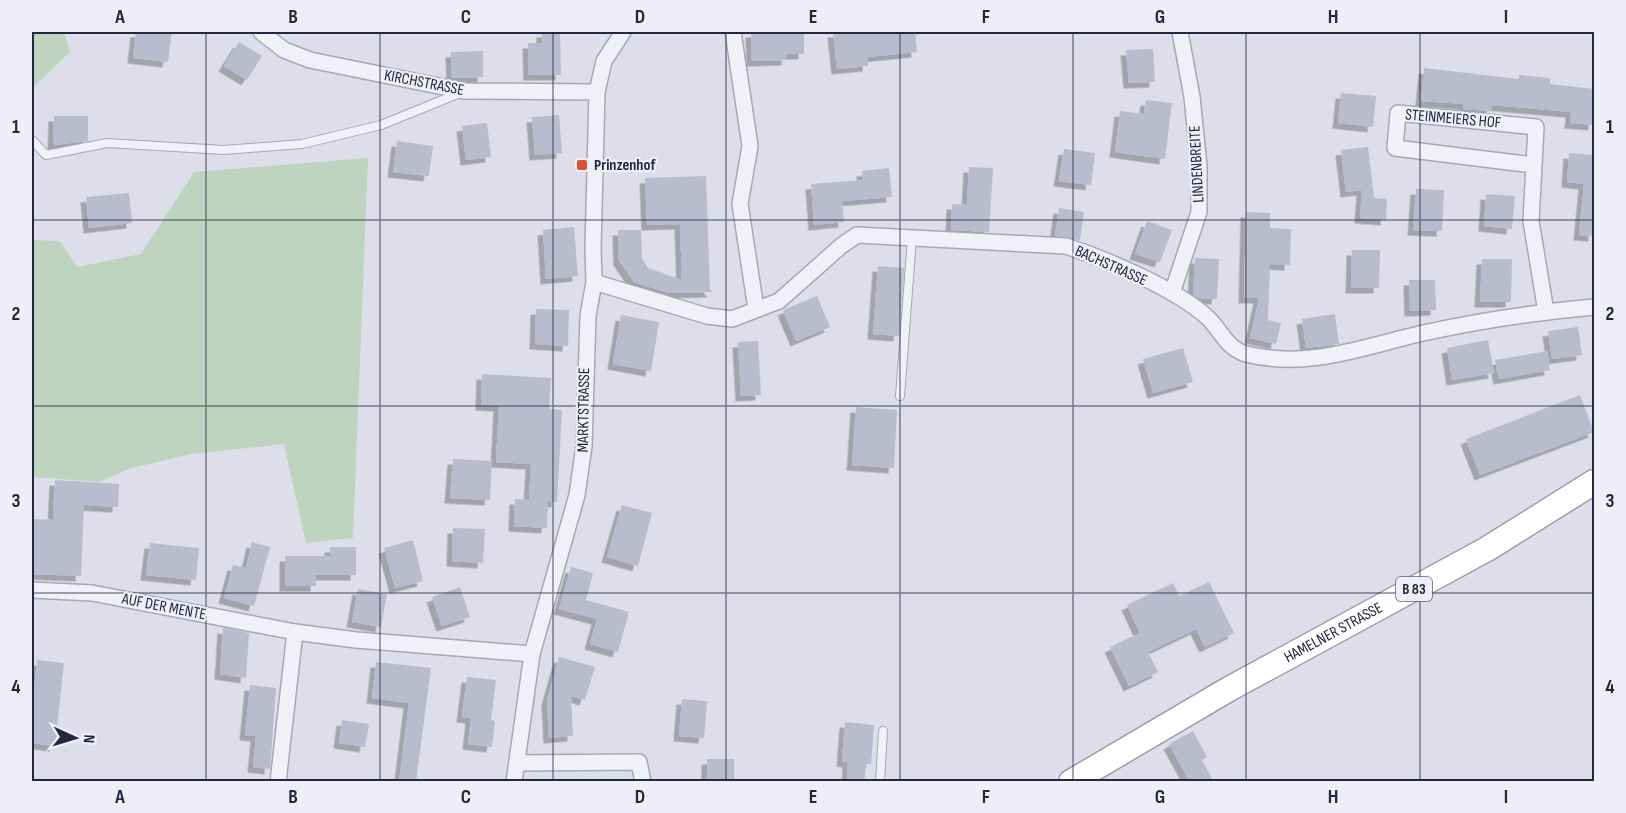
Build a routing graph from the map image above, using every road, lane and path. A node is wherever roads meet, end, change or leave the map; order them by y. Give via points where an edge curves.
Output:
1 (261, 32) edge
2 (733, 32) edge
3 (1180, 32) edge
4 (621, 34) edge
5 (463, 91) junction
6 (597, 92) junction
7 (32, 140) edge
8 (1533, 165) junction
9 (912, 238) junction
10 (594, 282) junction
11 (1172, 293) junction
12 (1594, 307) edge
13 (756, 309) junction
14 (1546, 312) junction
15 (900, 396) dead end
16 (1594, 482) edge
17 (32, 590) edge
18 (295, 632) junction
19 (532, 654) junction
20 (883, 731) dead end
21 (517, 763) junction
22 (278, 782) edge
23 (514, 782) edge
24 (643, 782) edge
25 (880, 782) edge
26 (1071, 782) edge

1 - 5 street, KIRCHSTRASSE via 284,50 310,60
2 - 13 street via 750,146 740,204
3 - 11 street, LINDENBREITE via 1192,97 1199,212
4 - 6 street, MARKTSTRASSE via 604,62
5 - 6 street, KIRCHSTRASSE
5 - 7 lane via 381,125 303,144 224,150 107,143 46,155
6 - 10 street, MARKTSTRASSE
8 - 8 street, STEINMEIERS HOF via 1536,127 1398,113 1395,148
8 - 14 street, STEINMEIERS HOF via 1531,221
9 - 11 street, BACHSTRASSE via 1066,246
9 - 13 street, BACHSTRASSE via 857,235 780,301
9 - 15 lane
10 - 13 street, BACHSTRASSE via 707,316 732,319
10 - 19 street, MARKTSTRASSE via 588,316 584,446 577,495
11 - 14 street, BACHSTRASSE via 1207,318 1226,343 1244,353 1290,360 1354,353 1427,332
12 - 14 street, BACHSTRASSE
16 - 26 main road, HAMELNER STRASSE / B 83 via 1487,549 1229,689
17 - 18 street, AUF DER MENTE via 92,593
18 - 19 street, AUF DER MENTE
18 - 22 street
19 - 21 street, MARKTSTRASSE
20 - 25 lane
21 - 23 street, MARKTSTRASSE
21 - 24 street via 639,762

